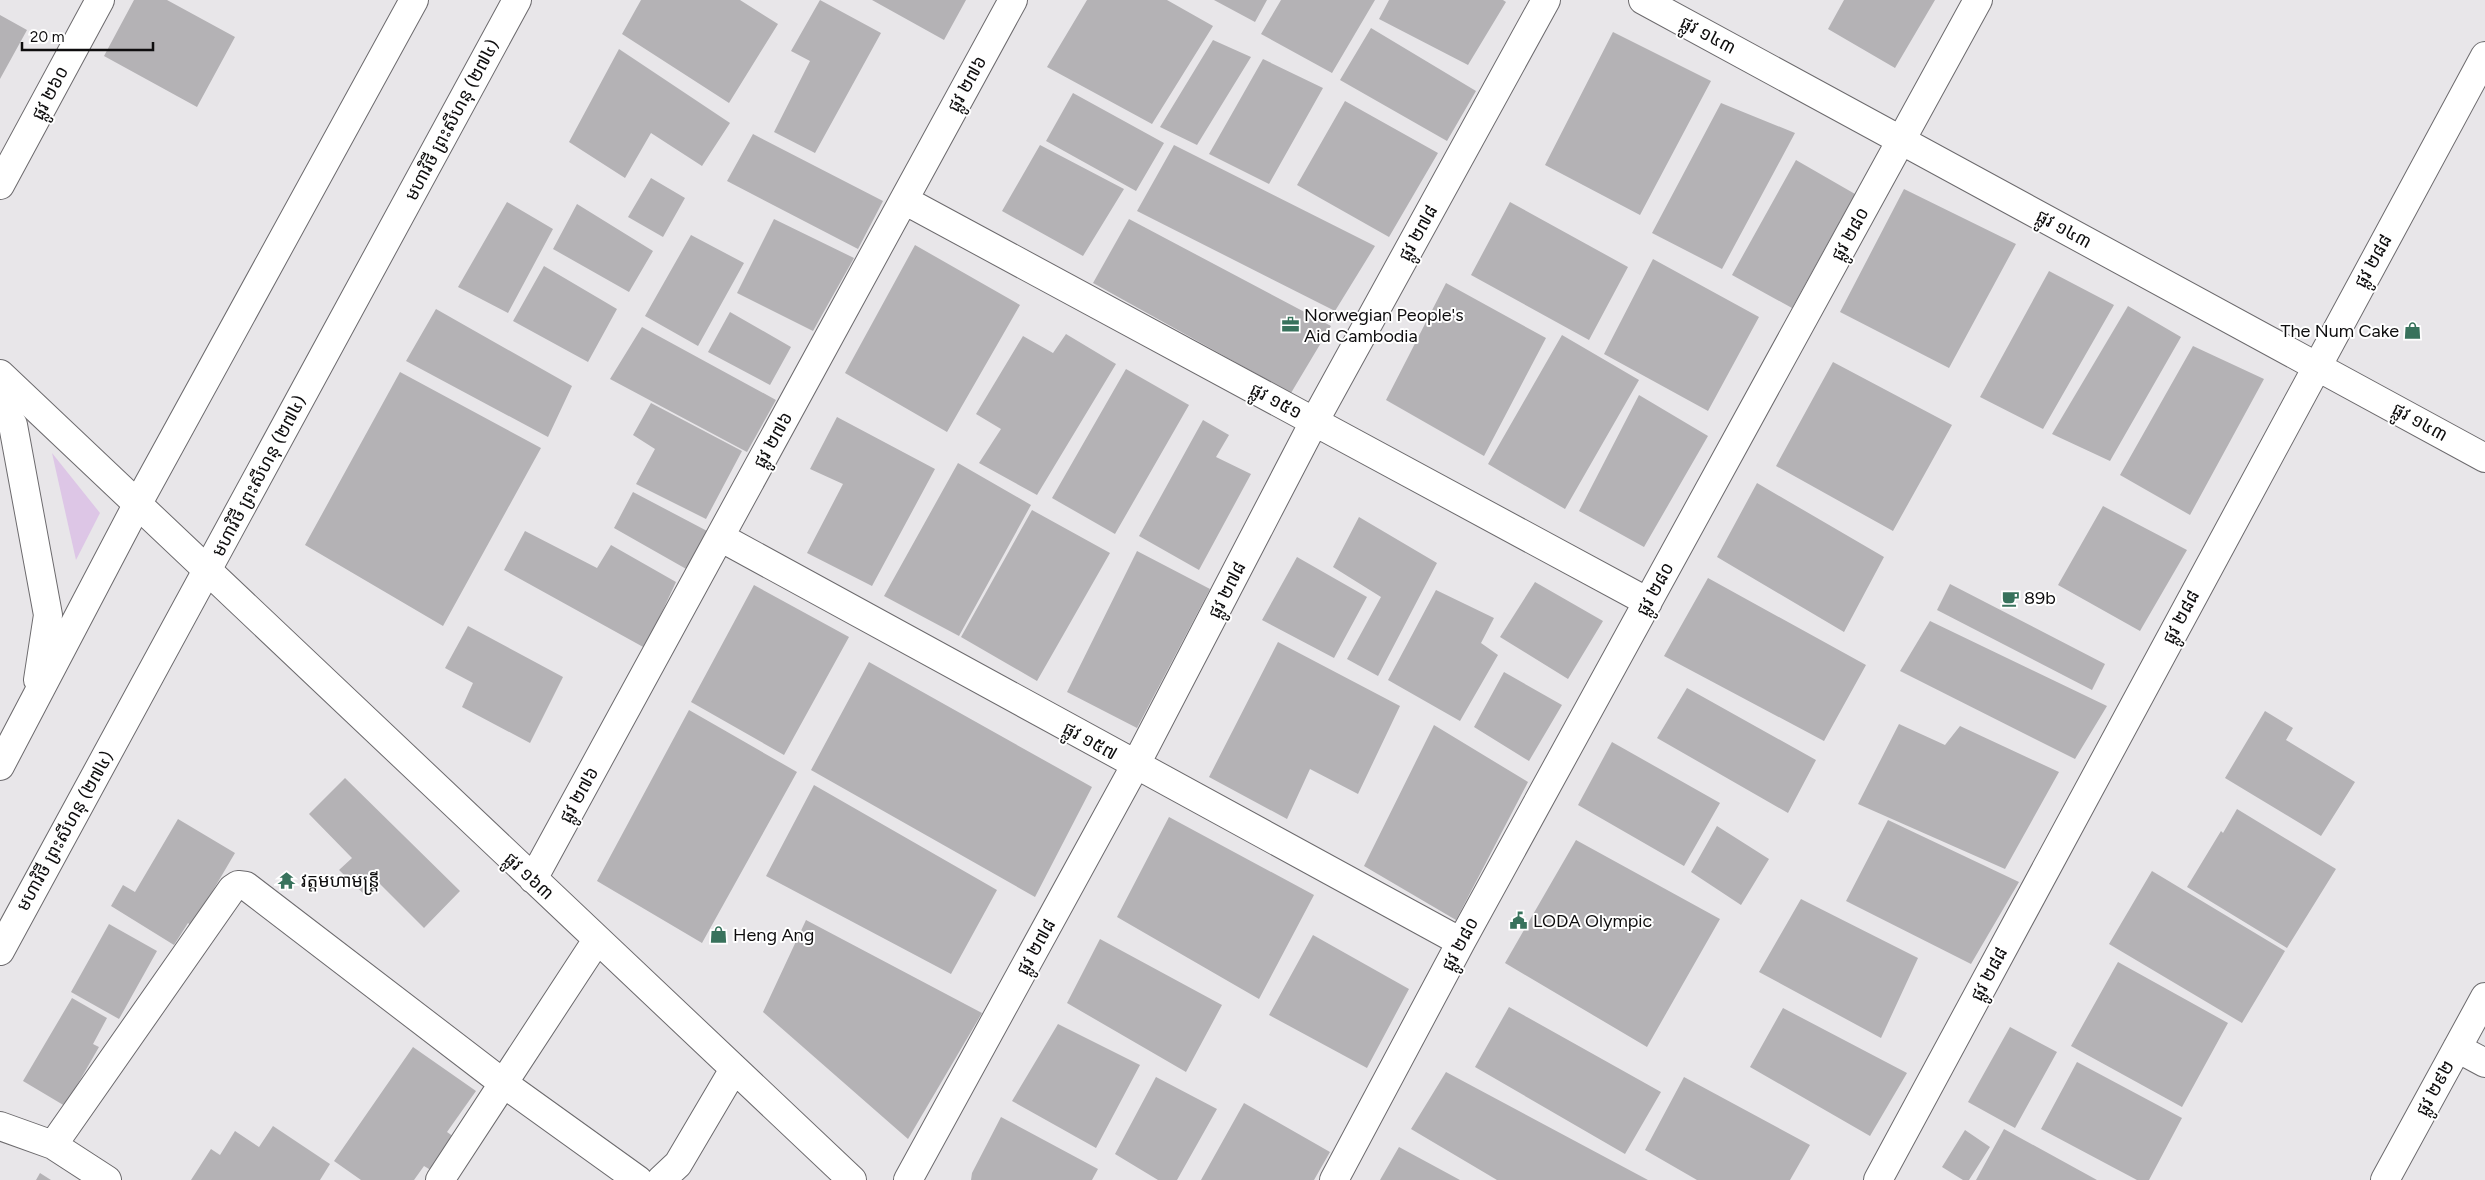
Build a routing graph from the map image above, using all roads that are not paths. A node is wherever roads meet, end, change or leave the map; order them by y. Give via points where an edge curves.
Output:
1 (100, 0) edge
2 (414, 0) edge
3 (517, 0) edge
4 (1013, 0) edge
5 (1546, 0) edge
6 (1643, 0) edge
7 (1978, 0) edge
8 (2485, 56) edge
9 (1901, 140) junction
10 (0, 185) edge
11 (904, 200) junction
12 (2316, 366) junction
13 (0, 374) edge
14 (0, 402) edge
15 (1314, 422) junction
16 (2485, 458) edge
17 (137, 505) junction
18 (720, 537) junction
19 (207, 572) junction
20 (1648, 602) junction
21 (34, 703) junction
22 (0, 766) edge
23 (1135, 766) junction
24 (533, 879) junction
25 (597, 940) junction
26 (1461, 942) junction
27 (0, 951) edge
28 (2485, 997) edge
29 (2457, 1048) junction
30 (2485, 1063) edge
31 (734, 1069) junction
32 (503, 1083) junction
33 (0, 1126) edge
34 (53, 1145) junction
35 (449, 1177) edge
36 (107, 1180) edge
37 (638, 1180) edge
38 (661, 1180) edge
39 (852, 1180) edge
40 (908, 1180) edge
41 (1334, 1180) edge
42 (1878, 1180) edge
43 (2386, 1180) edge

1 - 10 street, ផ្លូវ ២៦០
2 - 17 street
3 - 19 street, មហាវិថី ព្រះសីហនុ (២៧៤)
4 - 11 street, ផ្លូវ ២៧៦
5 - 15 street, ផ្លូវ ២៧៨
6 - 9 street, ផ្លូវ ១៤៣
7 - 9 street, ផ្លូវ ២៨០
8 - 12 street, ផ្លូវ ២៨៨
9 - 12 street, ផ្លូវ ១៤៣
9 - 20 street, ផ្លូវ ២៨០
11 - 15 street, ផ្លូវ ១៥១
11 - 18 street, ផ្លូវ ២៧៦
12 - 16 street, ផ្លូវ ១៤៣
12 - 42 street, ផ្លូវ ២៨៨
13 - 17 street, ផ្លូវ ១៦៣
14 - 21 street via 13,425 48,615
15 - 20 street, ផ្លូវ ១៥១
15 - 23 street, ផ្លូវ ២៧៨
17 - 19 street, ផ្លូវ ១៦៣
17 - 21 street
18 - 23 street, ផ្លូវ ១៥៧
18 - 24 street, ផ្លូវ ២៧៦
19 - 24 street, ផ្លូវ ១៦៣
19 - 27 street, មហាវិថី ព្រះសីហនុ (២៧៤)
20 - 26 street, ផ្លូវ ២៨០
21 - 22 street
23 - 26 street, ផ្លូវ ១៥៧
23 - 40 street, ផ្លូវ ២៧៨
24 - 25 street, ផ្លូវ ១៦៣
25 - 31 street, ផ្លូវ ១៦៣
25 - 32 street
26 - 41 street, ផ្លូវ ២៨០
28 - 29 street, ផ្លូវ ២៩២
29 - 30 street
29 - 43 street, ផ្លូវ ២៩២
31 - 38 street via 678,1164
31 - 39 street, ផ្លូវ ១៦៣
32 - 34 street via 246,886 238,885 232,889
32 - 35 street
32 - 37 street
33 - 34 street
34 - 36 street

